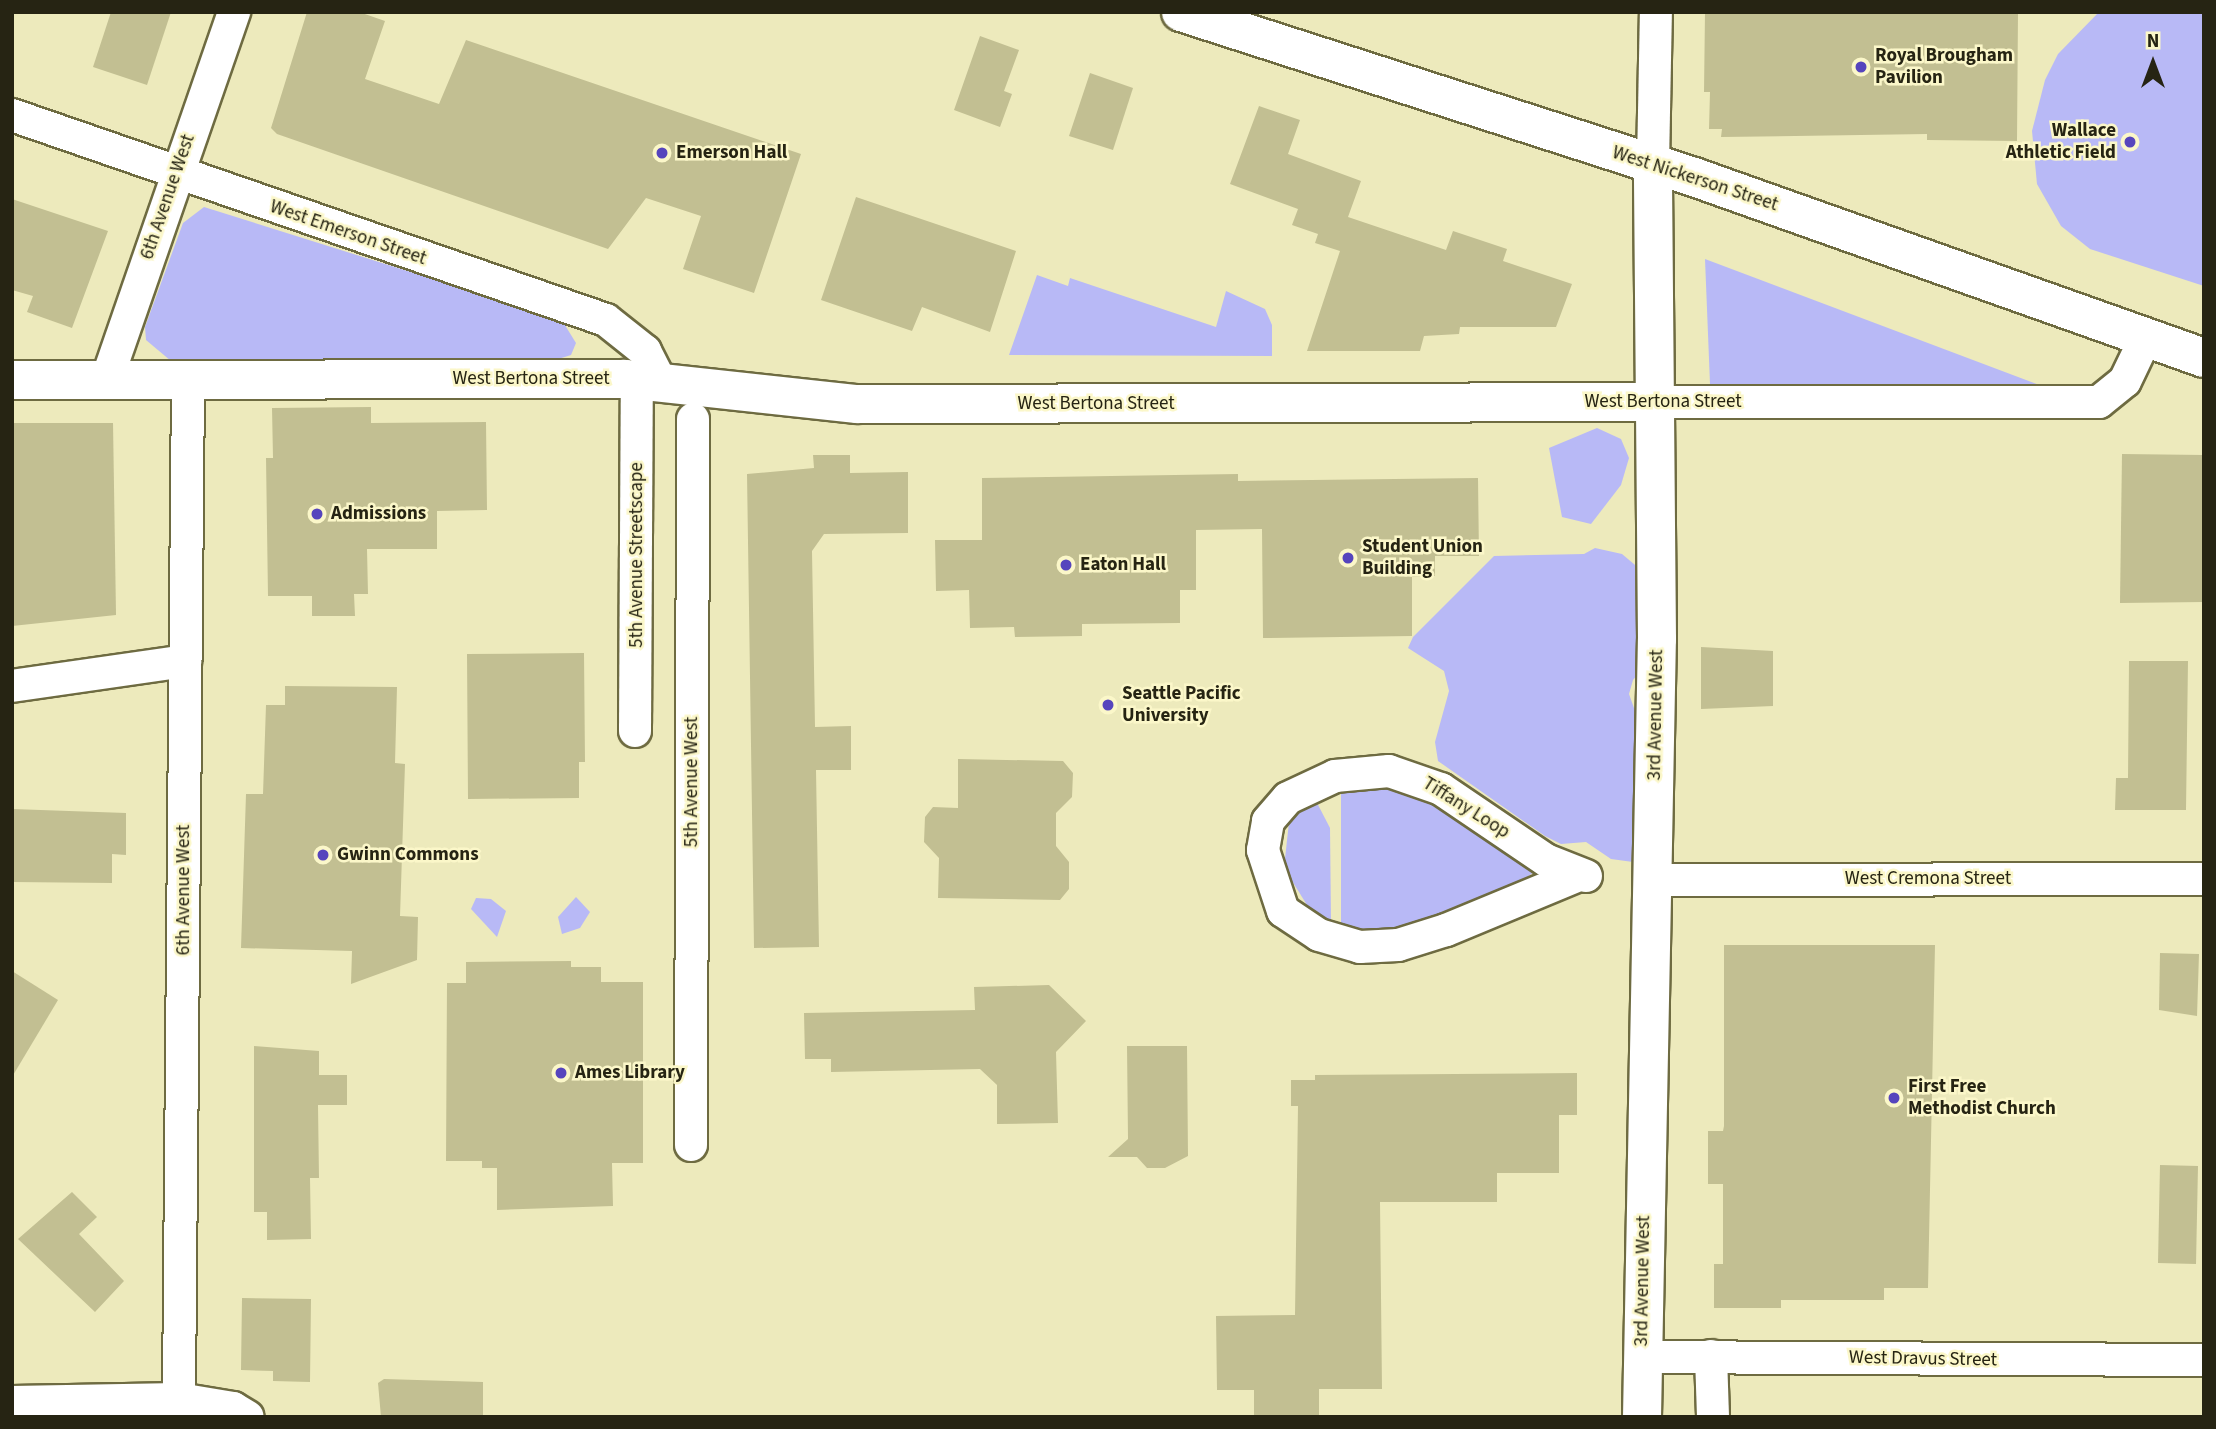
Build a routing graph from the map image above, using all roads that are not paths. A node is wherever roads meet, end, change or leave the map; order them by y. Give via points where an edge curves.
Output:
1 (234, 12) edge
2 (1181, 12) edge
3 (1656, 12) edge
4 (12, 115) edge
5 (1653, 164) junction
6 (175, 174) junction
7 (2146, 337) junction
8 (2204, 358) edge
9 (12, 380) edge
10 (649, 380) junction
11 (188, 381) junction
12 (106, 383) junction
13 (1656, 402) junction
14 (693, 419) dead end
15 (185, 661) junction
16 (12, 686) edge
17 (635, 731) dead end
18 (1583, 875) joint
19 (2204, 879) edge
20 (1653, 880) junction
21 (691, 1144) dead end
22 (1711, 1356) junction
23 (1642, 1357) junction
24 (2204, 1360) edge
25 (12, 1402) edge
26 (180, 1408) edge
27 (248, 1417) edge
28 (1642, 1417) edge
29 (1713, 1417) edge

1 - 6 street, 6th Avenue West
2 - 5 street, West Nickerson Street
3 - 5 street, 3rd Avenue West
4 - 6 street, West Emerson Street
5 - 7 street, West Nickerson Street
5 - 13 street, 3rd Avenue West
6 - 10 street, West Emerson Street via 606,320 645,351
6 - 12 street, 6th Avenue West
7 - 8 street, West Nickerson Street
7 - 13 street, West Bertona Street via 2125,381 2099,402
9 - 12 street, West Bertona Street
10 - 11 street, West Bertona Street
10 - 13 street, West Bertona Street via 857,404
10 - 17 street, 5th Avenue Streetscape
11 - 12 street, West Bertona Street
11 - 15 street, 6th Avenue West
13 - 20 street, 3rd Avenue West
14 - 21 street, 5th Avenue West
15 - 16 street
15 - 26 street, 6th Avenue West
18 - 18 street, Tiffany Loop via 1446,930 1398,945 1360,947 1319,935 1283,911 1263,850 1268,821 1288,798 1335,776 1390,771 1441,789 1546,860
19 - 20 street, West Cremona Street
20 - 23 street, 3rd Avenue West
22 - 23 street, West Dravus Street
22 - 24 street, West Dravus Street
22 - 29 street
23 - 28 street, 3rd Avenue West
25 - 26 street
26 - 27 street via 233,1408

